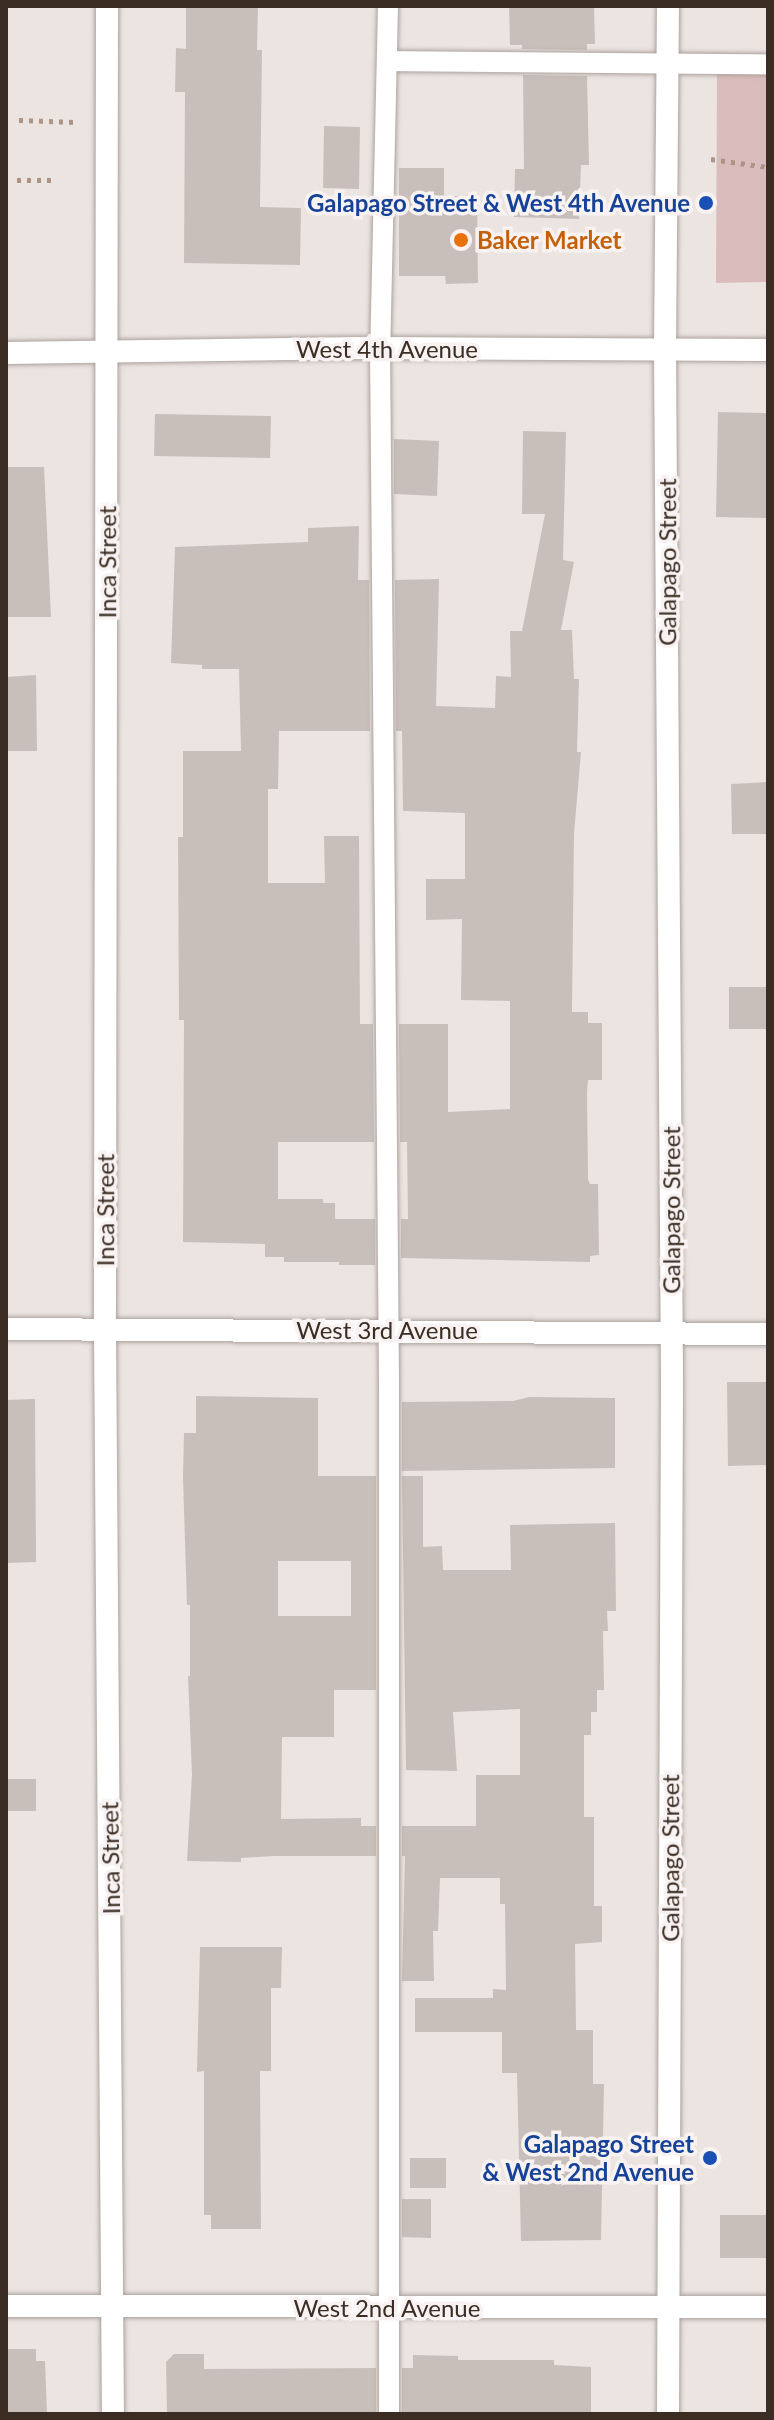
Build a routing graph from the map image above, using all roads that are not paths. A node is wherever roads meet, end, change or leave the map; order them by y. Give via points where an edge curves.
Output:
1 (107, 6) edge
2 (388, 6) edge
3 (668, 6) edge
4 (389, 61) junction
5 (668, 64) junction
6 (768, 64) edge
7 (380, 348) junction
8 (665, 349) junction
9 (768, 350) edge
10 (6, 353) edge
11 (107, 353) junction
12 (6, 1329) edge
13 (389, 1329) junction
14 (105, 1330) junction
15 (672, 1334) junction
16 (768, 1334) edge
17 (6, 2306) edge
18 (115, 2306) junction
19 (669, 2307) junction
20 (768, 2307) edge
21 (387, 2308) junction
22 (113, 2414) edge
23 (389, 2414) edge
24 (668, 2414) edge

1 - 11 street, Inca Street
2 - 4 lane
3 - 5 street, Galapago Street
4 - 5 lane
4 - 7 lane
5 - 6 lane
5 - 8 street, Galapago Street
7 - 8 street, West 4th Avenue
7 - 11 street, West 4th Avenue
7 - 13 lane
8 - 9 street, West 4th Avenue
8 - 15 street, Galapago Street
10 - 11 street, West 4th Avenue
11 - 14 street, Inca Street
12 - 14 street, West 3rd Avenue
13 - 14 street, West 3rd Avenue
13 - 15 street, West 3rd Avenue
13 - 21 lane
14 - 18 street, Inca Street
15 - 16 street, West 3rd Avenue
15 - 19 street, Galapago Street
17 - 18 street, West 2nd Avenue
18 - 21 street, West 2nd Avenue
18 - 22 street, Inca Street
19 - 20 street, West 2nd Avenue
19 - 21 street, West 2nd Avenue
19 - 24 street, Galapago Street
21 - 23 lane

